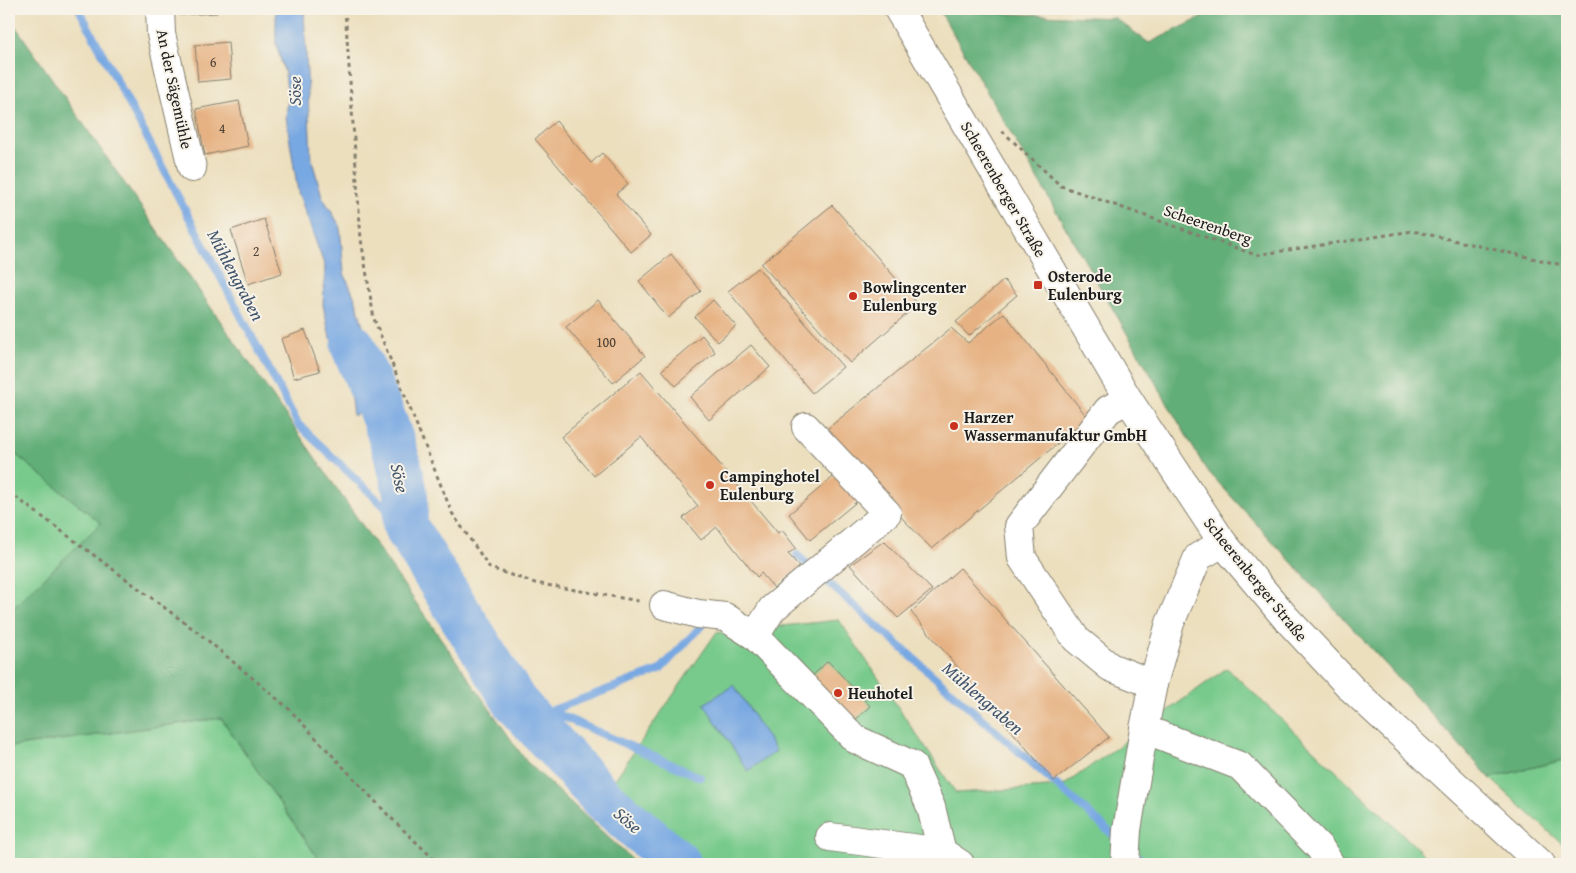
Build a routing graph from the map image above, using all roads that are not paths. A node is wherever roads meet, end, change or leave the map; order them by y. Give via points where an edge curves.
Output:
1 (160, 9) edge
2 (898, 9) edge
3 (192, 168) dead end
4 (1128, 399) junction
5 (806, 427) dead end
6 (1223, 542) junction
7 (664, 605) road end
8 (755, 636) junction
9 (1153, 684) junction
10 (1144, 730) junction
11 (830, 837) dead end
12 (951, 858) edge
13 (1125, 863) edge
14 (1330, 864) edge
15 (1541, 864) edge

1 - 3 main road, An der Sägemühle via 161,34
2 - 4 main road, Scheerenberger Straße
4 - 6 main road, Scheerenberger Straße
4 - 9 main road via 1108,410 1019,526 1022,558 1076,639 1110,667
5 - 8 main road via 887,513 772,609
6 - 9 main road via 1198,557 1170,623
6 - 15 main road, Scheerenberger Straße via 1285,617 1352,689
7 - 8 main road via 725,617
8 - 12 main road via 855,740 912,765
9 - 10 main road
10 - 13 main road via 1127,830
10 - 14 main road via 1240,766 1320,848
11 - 12 main road

